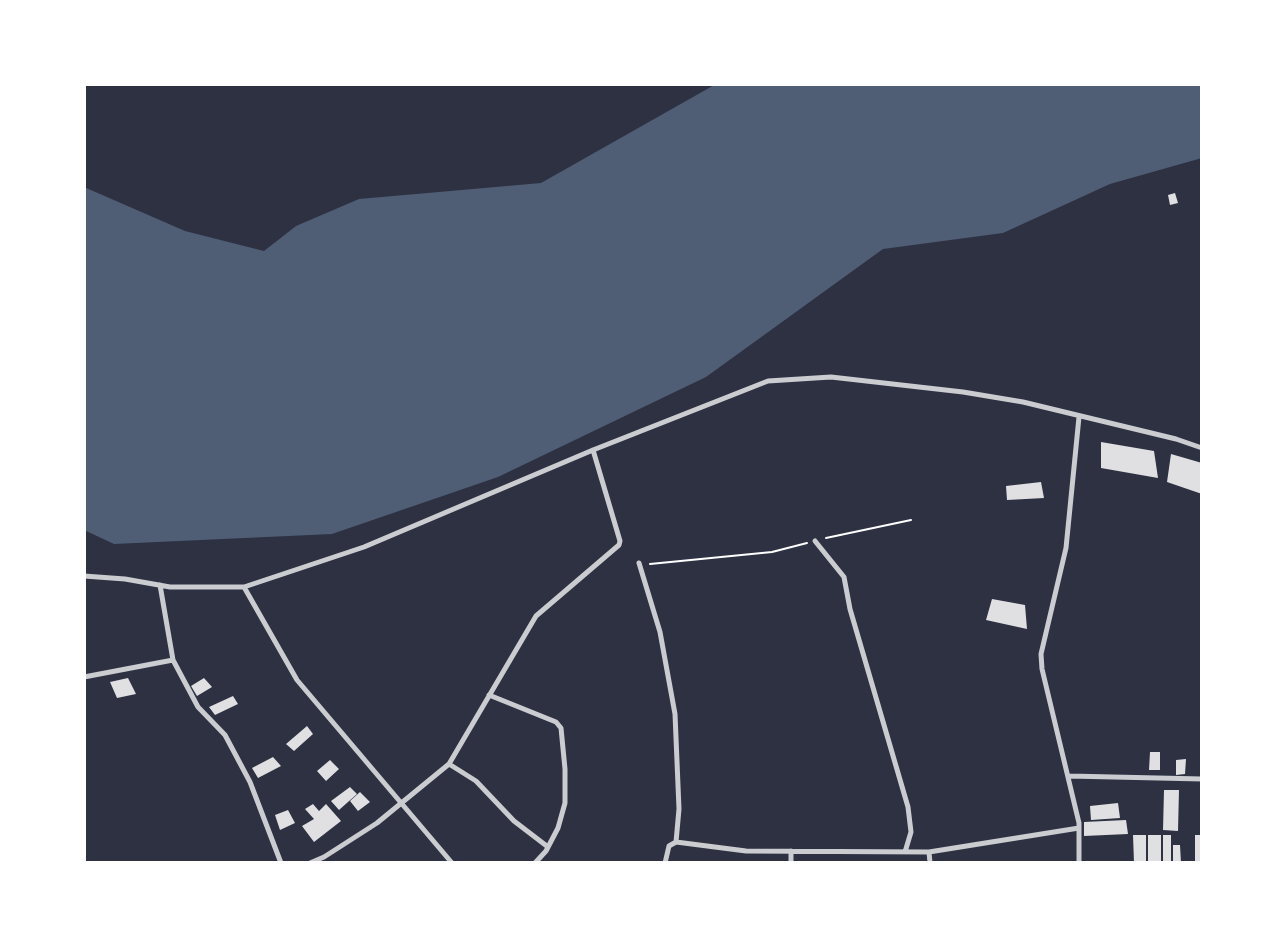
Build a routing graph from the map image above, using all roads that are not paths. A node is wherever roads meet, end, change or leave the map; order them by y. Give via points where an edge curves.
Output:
1 (1079, 417) junction
2 (1202, 448) edge
3 (593, 450) junction
4 (815, 541) road end
5 (639, 563) road end
6 (84, 576) edge
7 (160, 585) junction
8 (244, 587) junction
9 (173, 660) junction
10 (84, 677) edge
11 (489, 695) junction
12 (449, 764) junction
13 (1069, 776) junction
14 (1202, 779) edge
15 (400, 802) junction
16 (1079, 828) junction
17 (676, 842) junction
18 (548, 846) junction
19 (791, 850) junction
20 (905, 852) junction
21 (929, 852) junction
22 (281, 863) edge
23 (310, 863) edge
24 (452, 863) edge
25 (535, 863) edge
26 (665, 863) edge
27 (790, 863) edge
28 (930, 863) edge
29 (1079, 863) edge

1 - 2 street
1 - 3 street via 963,392 831,377 768,381
1 - 13 street via 1066,548 1041,654
3 - 8 street via 364,547
3 - 11 street via 619,545 536,616
4 - 20 street via 844,577 908,807 911,832
5 - 17 street via 660,632 675,714
6 - 7 street
7 - 8 street
7 - 9 street
8 - 15 street via 297,680
9 - 10 street
9 - 22 street via 198,707 225,735
11 - 12 street
11 - 18 street via 561,728 565,803
12 - 15 street
12 - 18 street via 476,781 514,821
13 - 14 street
13 - 16 street
15 - 23 street via 377,823
15 - 24 street
16 - 21 street
16 - 29 street
17 - 19 street via 746,851
17 - 26 street via 669,846
18 - 25 street
19 - 20 street
19 - 27 street
20 - 21 street
21 - 28 street

